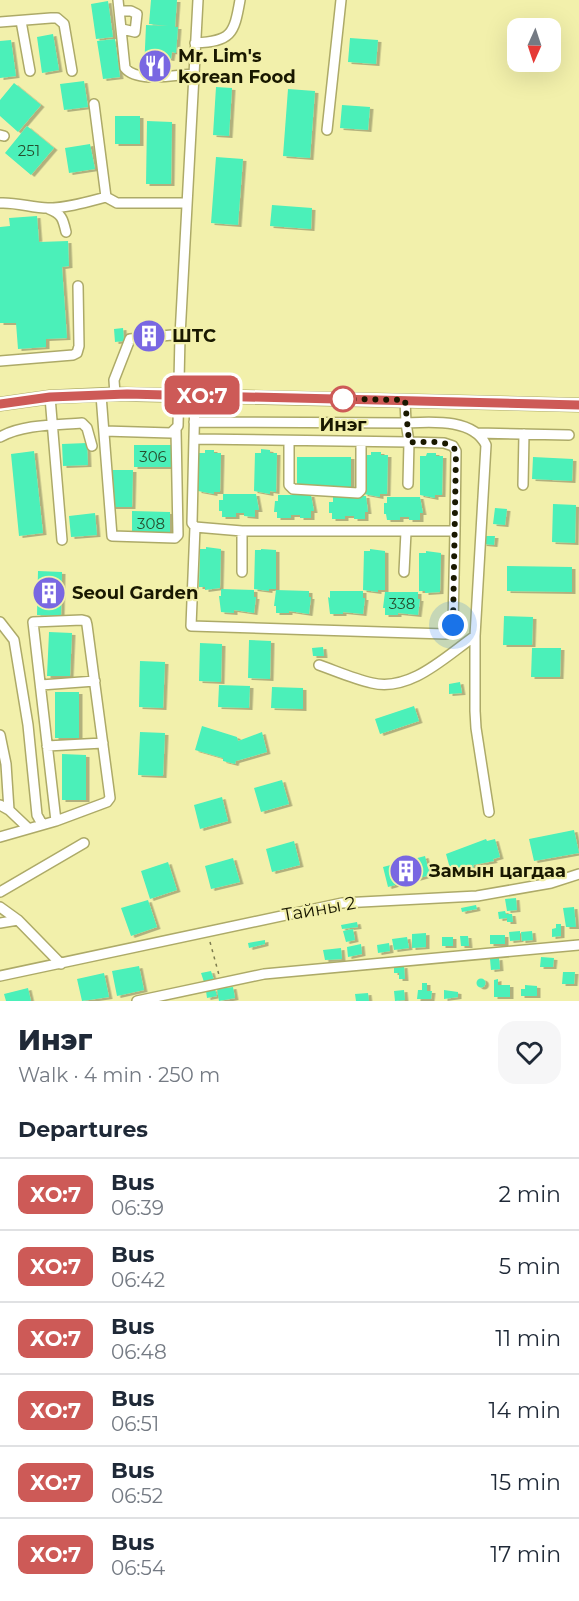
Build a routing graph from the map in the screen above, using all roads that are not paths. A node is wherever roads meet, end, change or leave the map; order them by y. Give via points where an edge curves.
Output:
1 (118, 0) edge
2 (198, 0) edge
3 (240, 0) edge
4 (341, 0) edge
5 (120, 11) junction
6 (21, 21) junction
7 (0, 22) edge
8 (122, 29) junction
9 (195, 43) junction
10 (30, 71) dead end
11 (72, 71) dead end
12 (193, 74) junction
13 (94, 104) dead end
14 (327, 130) dead end
15 (106, 197) junction
16 (0, 203) edge
17 (187, 203) junction
18 (47, 208) junction
19 (66, 232) dead end
20 (78, 286) dead end
21 (180, 336) junction
22 (0, 361) edge
23 (101, 394) junction
24 (115, 394) junction
25 (179, 395) junction
26 (195, 395) junction
27 (50, 397) junction
28 (405, 400) junction
29 (0, 404) edge
30 (579, 405) edge
31 (194, 422) junction
32 (406, 423) junction
33 (52, 425) junction
34 (176, 430) junction
35 (104, 431) junction
36 (477, 433) junction
37 (524, 434) junction
38 (569, 435) dead end
39 (0, 437) edge
40 (194, 439) junction
41 (290, 441) junction
42 (361, 442) junction
43 (409, 442) junction
44 (92, 446) dead end
45 (408, 484) dead end
46 (523, 484) dead end
47 (195, 528) junction
48 (242, 531) junction
49 (455, 531) junction
50 (406, 532) junction
51 (62, 540) dead end
52 (242, 572) dead end
53 (404, 572) dead end
54 (0, 622) edge
55 (475, 636) junction
56 (319, 665) dead end
57 (95, 681) junction
58 (40, 685) junction
59 (0, 735) edge
60 (103, 743) junction
61 (48, 746) junction
62 (4, 808) edge
63 (489, 813) dead end
64 (56, 821) junction
65 (42, 824) junction
66 (28, 828) junction
67 (0, 837) edge
68 (84, 843) dead end
69 (579, 874) edge
70 (0, 892) edge
71 (0, 907) edge
72 (18, 920) junction
73 (0, 923) edge
74 (579, 945) edge
75 (61, 964) junction
76 (0, 976) edge
77 (137, 1001) edge

1 - 5 street
2 - 9 street
3 - 9 street via 237,21 228,36 218,42
4 - 14 street
5 - 8 street
5 - 8 street via 137,14 135,32
6 - 7 street
6 - 10 street
6 - 11 street via 61,21
8 - 12 street via 129,74
9 - 12 street
12 - 17 street
13 - 15 street
15 - 17 street via 117,203
15 - 18 street
16 - 18 street
17 - 21 street
18 - 19 street via 59,213
20 - 22 street via 77,353
21 - 24 street via 129,339 114,380
21 - 25 street
23 - 24 main road
23 - 27 main road
23 - 35 street
24 - 25 main road
25 - 26 main road
25 - 34 street
26 - 28 main road
26 - 31 street
27 - 29 main road
27 - 33 street
28 - 30 main road
28 - 32 street
31 - 32 street
31 - 40 street
32 - 36 street via 438,422
32 - 43 street
33 - 39 street
33 - 44 street via 84,424
33 - 51 street
34 - 35 street
34 - 35 street via 179,531 175,538 112,536
36 - 37 street
36 - 55 street via 486,445
37 - 38 street
37 - 46 street
40 - 41 street
40 - 47 street
41 - 42 street
41 - 42 street via 289,485 293,489 358,493
42 - 43 street
43 - 45 street
43 - 49 street via 444,443 456,451
47 - 48 street
47 - 49 street via 191,626 446,634 453,625
48 - 50 street
48 - 52 street
49 - 50 street
50 - 53 street
54 - 65 street via 14,640 37,814
55 - 56 street via 411,679 393,683 374,684
55 - 63 street via 476,728
57 - 58 street
57 - 58 street via 86,621 33,622
57 - 60 street
58 - 61 street
59 - 62 street via 6,764
60 - 61 street
60 - 64 street via 110,798
61 - 64 street
62 - 66 street
64 - 65 street
65 - 66 street
66 - 67 street
68 - 70 street
69 - 75 street, Тайны 2 via 551,884 477,896 342,903
71 - 72 street
72 - 73 street
72 - 75 street
74 - 77 street via 264,974
75 - 76 street, Тайны 2

